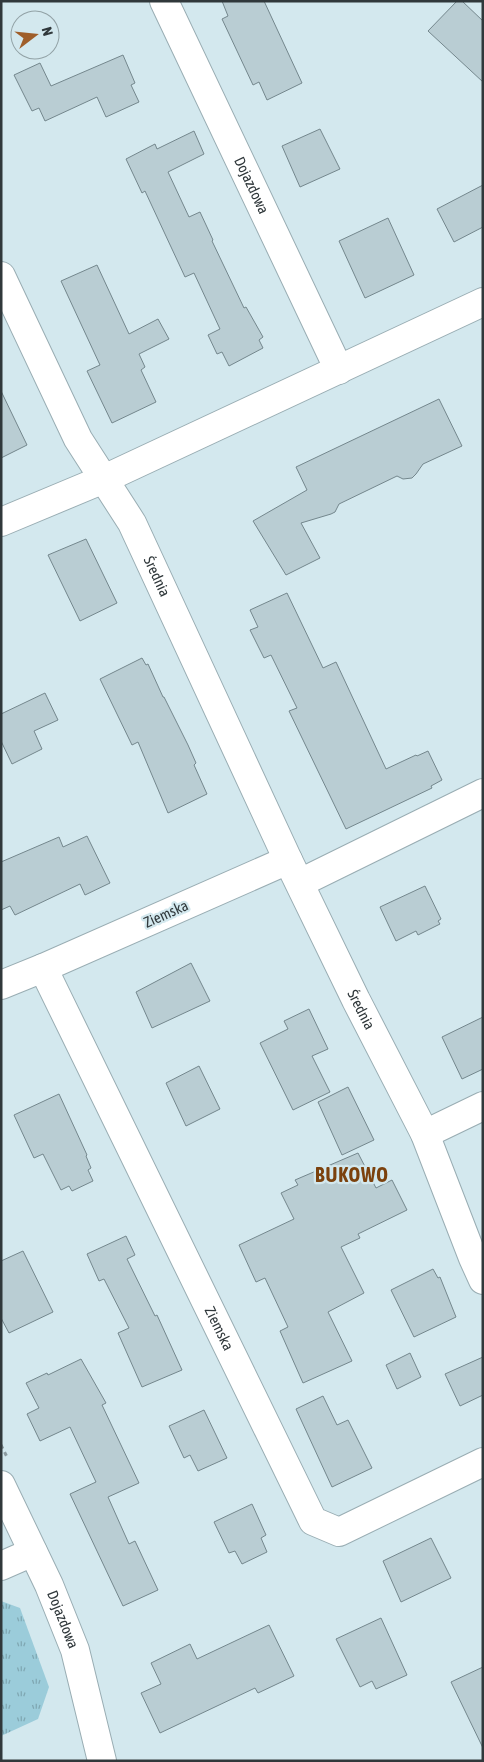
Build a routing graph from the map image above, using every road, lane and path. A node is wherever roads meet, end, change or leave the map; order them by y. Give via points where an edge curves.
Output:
1 (164, 1) edge
2 (1, 276) edge
3 (483, 302) edge
4 (340, 370) junction
5 (104, 479) junction
6 (1, 522) edge
7 (483, 793) edge
8 (294, 871) junction
9 (43, 968) junction
10 (1, 985) edge
11 (483, 1106) edge
12 (425, 1134) junction
13 (483, 1280) edge
14 (483, 1462) edge
15 (1, 1485) edge
16 (33, 1552) junction
17 (1, 1566) edge
18 (102, 1761) edge

1 - 4 street, Dojazdowa
2 - 5 street, Średnia via 78,439
3 - 4 street
4 - 5 street
5 - 6 street
5 - 8 street, Średnia via 132,523
7 - 8 street
8 - 9 street, Ziemska
8 - 12 street, Średnia
9 - 10 street, Ziemska
9 - 14 street, Ziemska via 313,1521 339,1532
11 - 12 street
12 - 13 street, Średnia
15 - 16 street, Dojazdowa
16 - 17 street
16 - 18 street, Dojazdowa via 75,1650

